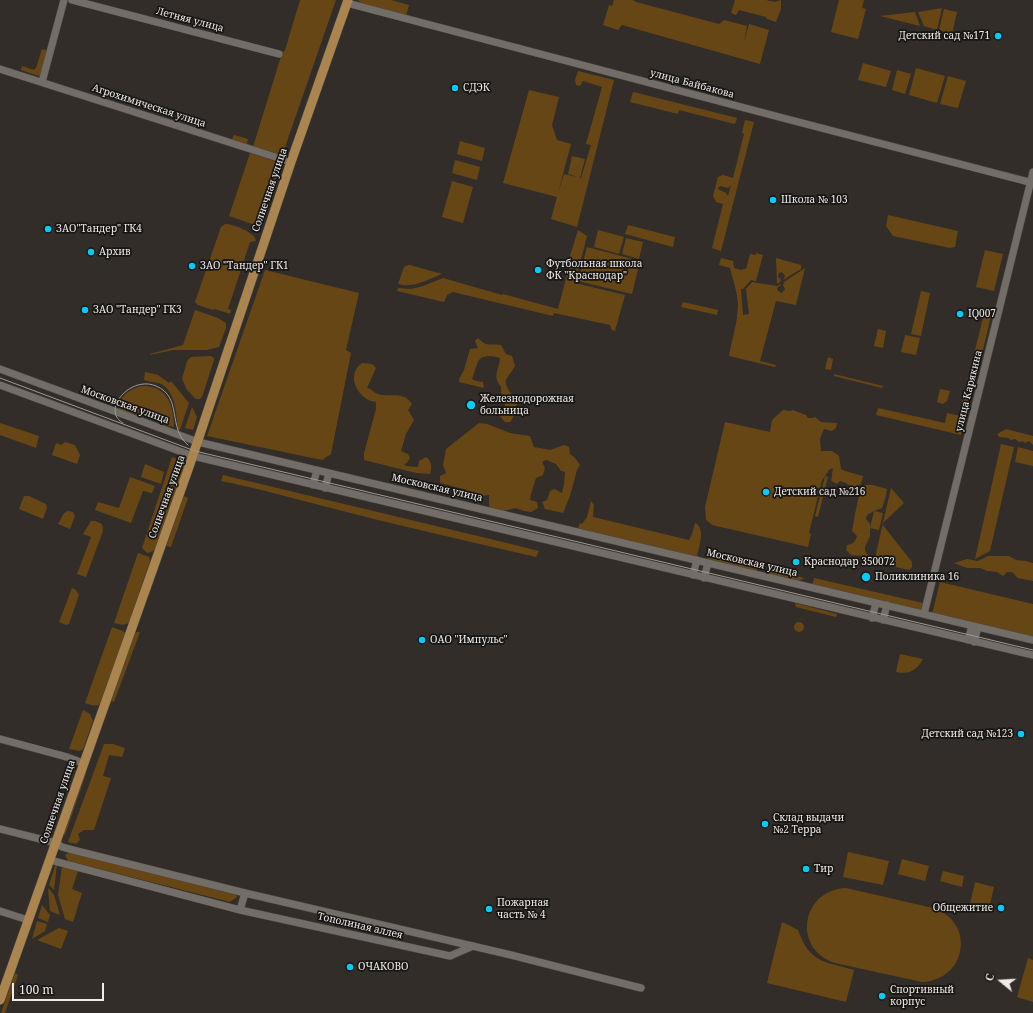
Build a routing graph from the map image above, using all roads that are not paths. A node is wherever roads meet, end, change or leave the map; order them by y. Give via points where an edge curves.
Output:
1 (64, 0) edge
2 (72, 0) edge
3 (347, 1) edge
4 (279, 54) dead end
5 (0, 69) edge
6 (42, 82) junction
7 (291, 162) junction
8 (1033, 172) edge
9 (1032, 183) edge
10 (0, 369) edge
11 (0, 385) edge
12 (198, 442) junction
13 (193, 456) junction
14 (317, 470) junction
15 (329, 473) junction
16 (313, 485) junction
17 (325, 488) junction
18 (697, 560) junction
19 (708, 563) junction
20 (693, 575) junction
21 (704, 578) junction
22 (876, 603) junction
23 (887, 605) junction
24 (924, 614) junction
25 (872, 618) junction
26 (883, 620) junction
27 (975, 626) junction
28 (1033, 640) edge
29 (971, 641) junction
30 (1033, 655) edge
31 (0, 739) edge
32 (83, 763) junction
33 (0, 829) edge
34 (56, 843) junction
35 (50, 860) junction
36 (245, 893) junction
37 (240, 910) junction
38 (0, 911) edge
39 (28, 920) junction
40 (474, 946) junction
41 (641, 988) dead end
42 (0, 1000) edge

1 - 6 street
2 - 4 street, Летняя улица
3 - 7 main road, Солнечная улица
3 - 9 street, улица Байбакова
5 - 6 street, Агрохимическая улица
6 - 7 street, Агрохимическая улица
7 - 12 main road, Солнечная улица
8 - 9 street, улица Карякина
9 - 24 street, улица Карякина
10 - 12 street, Московская улица
11 - 13 street
12 - 13 main road, Солнечная улица
12 - 14 street, Московская улица
13 - 16 street
13 - 32 main road, Солнечная улица
14 - 15 street, Московская улица
14 - 16 street
15 - 17 street
15 - 18 street, Московская улица
16 - 17 street
17 - 20 street
18 - 19 street, Московская улица
18 - 20 street
19 - 21 street
19 - 22 street, Московская улица
20 - 21 street
21 - 25 street
22 - 23 street, Московская улица
22 - 25 street
23 - 24 street, Московская улица
23 - 26 street
24 - 27 street, Московская улица
25 - 26 street
26 - 29 street
27 - 28 street, Московская улица
27 - 29 street
29 - 30 street
31 - 32 street
32 - 34 main road, Солнечная улица
33 - 34 street, Тополиная аллея
34 - 35 main road, Солнечная улица
34 - 36 street, Тополиная аллея via 73,850
35 - 37 street, Тополиная аллея
35 - 39 main road, Солнечная улица
36 - 37 street
36 - 40 street, Тополиная аллея
37 - 40 street, Тополиная аллея via 450,956
38 - 39 street
39 - 42 main road, Солнечная улица
40 - 41 street, Тополиная аллея

